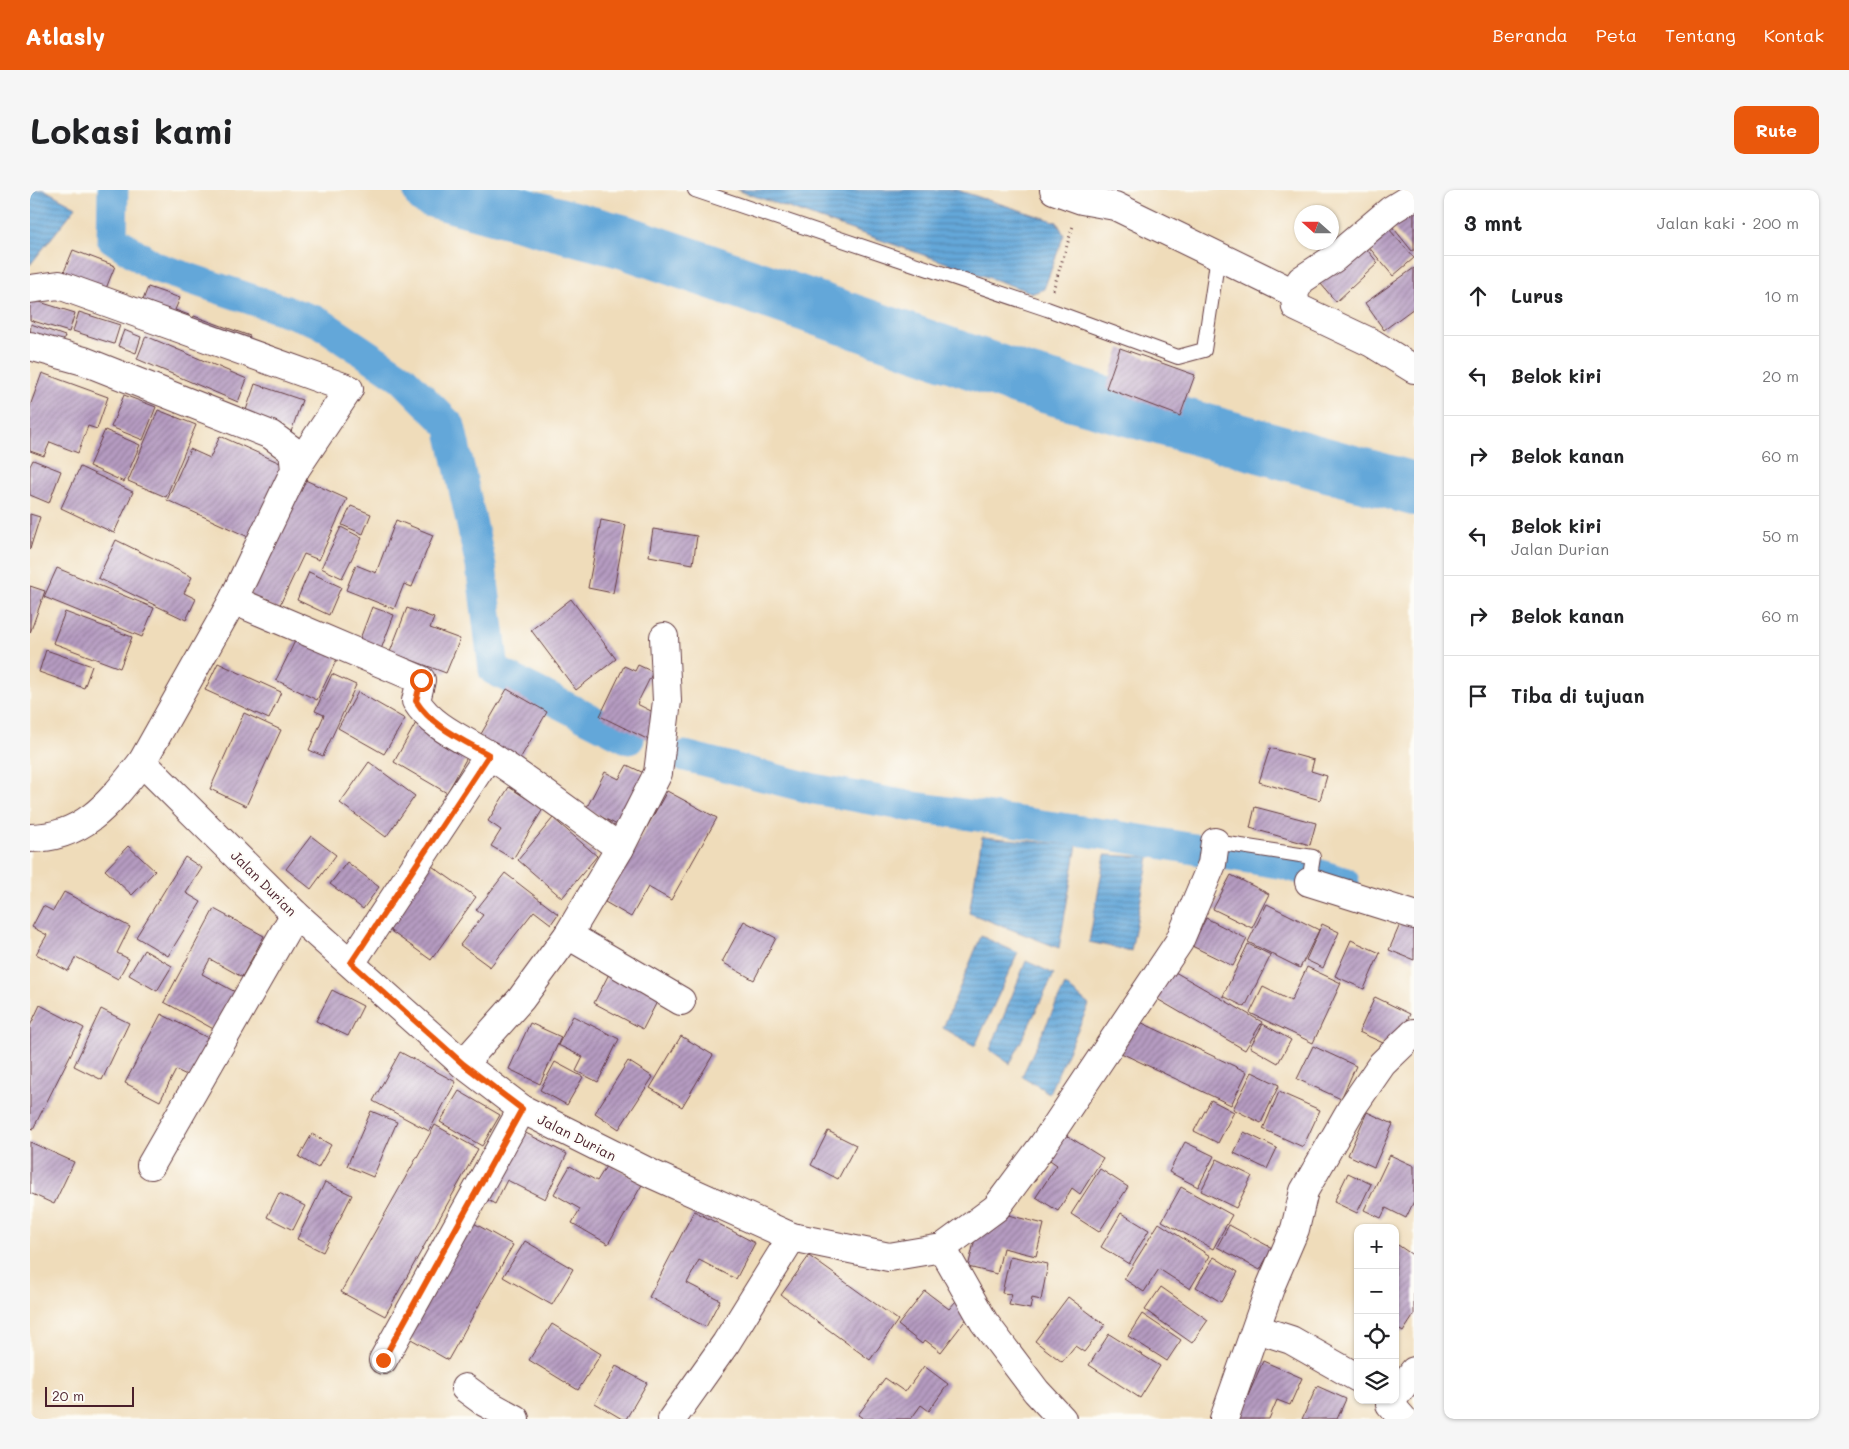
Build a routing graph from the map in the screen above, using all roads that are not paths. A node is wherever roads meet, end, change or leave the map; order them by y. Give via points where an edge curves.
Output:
1 (695, 190) edge
2 (1054, 190) edge
3 (1414, 196) edge
4 (1116, 198) edge
5 (1218, 256) junction
6 (30, 289) edge
7 (1294, 292) junction
8 (30, 346) edge
9 (1414, 369) edge
10 (295, 470) junction
11 (233, 600) junction
12 (664, 637) dead end
13 (489, 755) junction
14 (142, 762) junction
15 (30, 838) edge
16 (620, 848) junction
17 (1213, 853) joint
18 (1311, 870) joint
19 (295, 914) junction
20 (1414, 915) edge
21 (568, 935) junction
22 (351, 963) junction
23 (681, 1001) dead end
24 (1414, 1033) edge
25 (463, 1064) junction
26 (522, 1109) junction
27 (151, 1165) dead end
28 (792, 1237) junction
29 (942, 1248) junction
30 (1256, 1329) junction
31 (383, 1360) dead end
32 (1414, 1371) edge
33 (1354, 1376) edge
34 (465, 1388) dead end
35 (1399, 1395) edge
36 (515, 1419) edge
37 (673, 1419) edge
38 (1062, 1419) edge
39 (1224, 1419) edge

1 - 5 lane via 1047,309 1178,357 1204,350
2 - 4 street via 1082,200
3 - 7 street via 1301,280
4 - 5 street
5 - 7 street
6 - 10 street via 59,285 349,389
7 - 9 street via 1296,307 1372,343
8 - 10 street via 84,361 271,436 293,451
10 - 11 street
11 - 13 street via 421,680 416,701 423,712
11 - 14 street
12 - 16 street via 667,701 658,773
13 - 16 street
13 - 22 street
14 - 15 street via 107,807 81,825 49,838
14 - 19 street, Jalan Durian
16 - 21 street
17 - 18 lane
17 - 29 street via 1179,942 1044,1145 996,1208
18 - 20 street
19 - 22 street, Jalan Durian
19 - 27 street
21 - 23 street
21 - 25 street via 521,999
22 - 25 street, Jalan Durian
24 - 30 street via 1382,1064 1353,1106 1304,1191 1295,1229
25 - 26 street, Jalan Durian
26 - 28 street, Jalan Durian via 654,1175
26 - 31 street
28 - 29 street, Jalan Durian via 889,1257
28 - 37 street via 726,1343
29 - 38 street via 984,1322 1036,1391
30 - 33 street via 1291,1340
30 - 39 street
32 - 35 street
34 - 36 street

